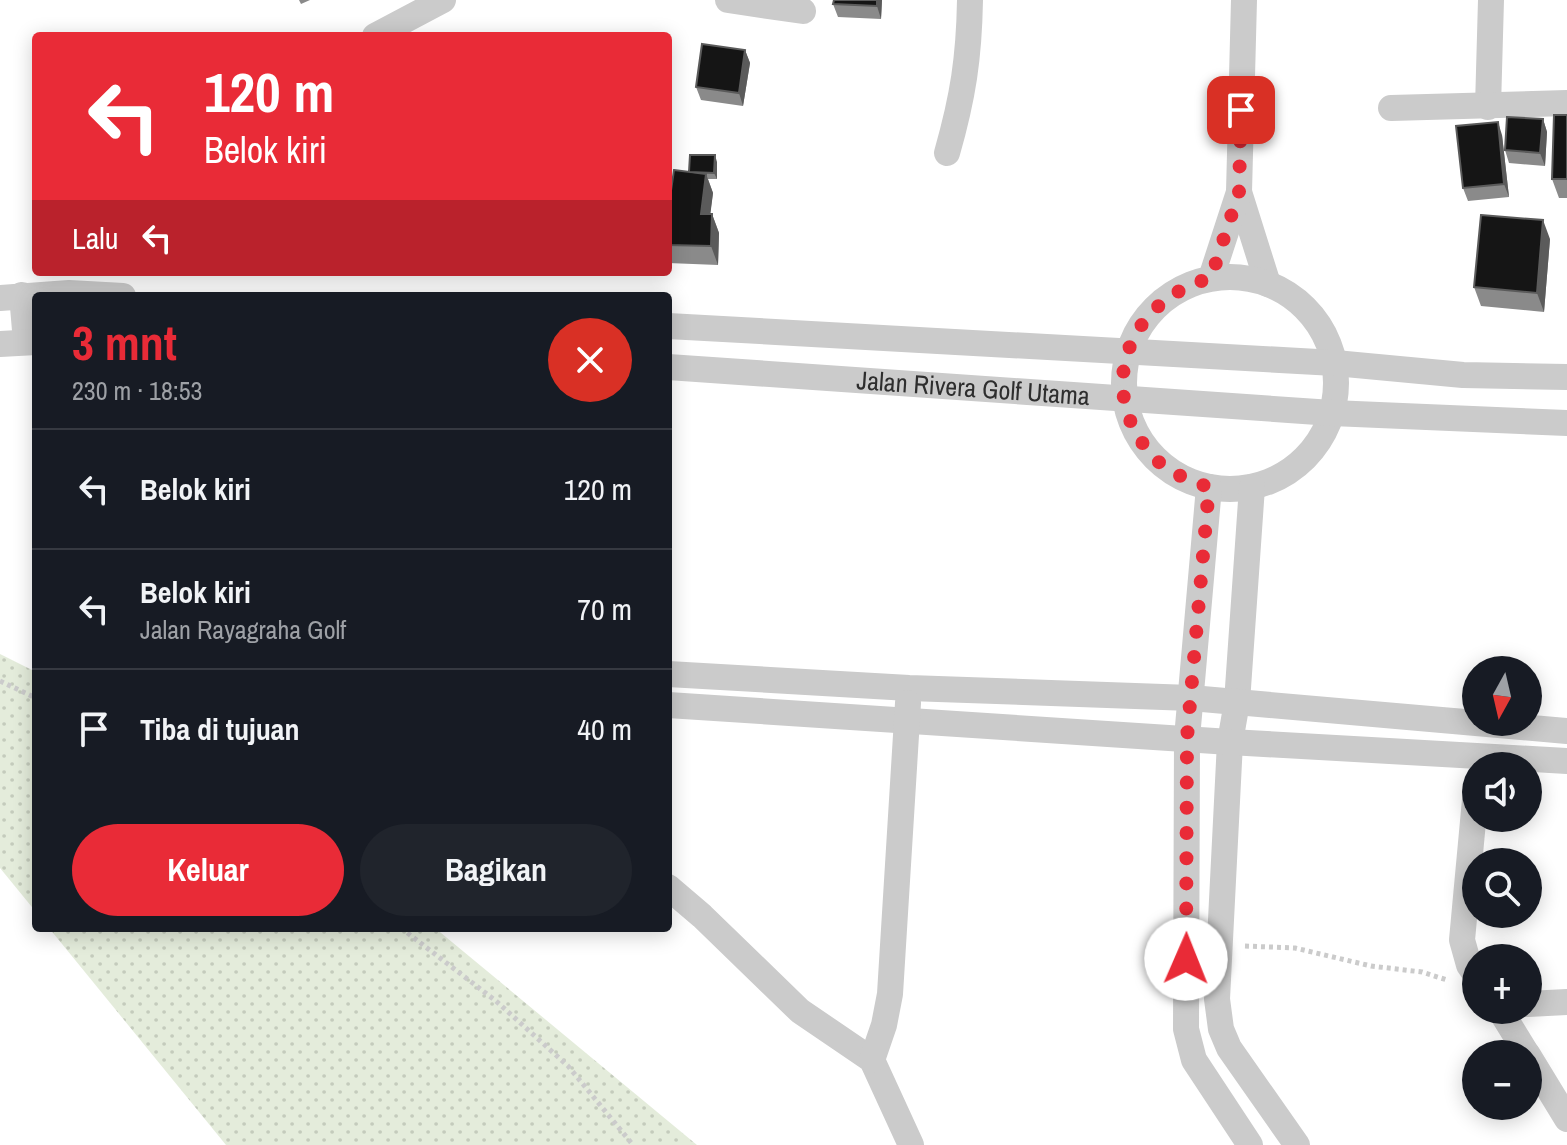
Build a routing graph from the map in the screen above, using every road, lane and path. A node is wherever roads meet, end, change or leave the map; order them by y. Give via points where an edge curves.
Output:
1 (443, 0) edge
2 (728, 0) edge
3 (970, 0) edge
4 (1244, 0) edge
5 (1491, 0) edge
6 (803, 11) dead end
7 (383, 32) edge
8 (1567, 103) edge
9 (1488, 107) junction
10 (1391, 108) dead end
11 (947, 153) dead end
12 (1239, 192) junction
13 (1211, 278) junction
14 (1268, 284) junction
15 (11, 296) edge
16 (32, 296) edge
17 (672, 326) edge
18 (31, 342) edge
19 (0, 344) edge
20 (1127, 351) junction
21 (1335, 363) junction
22 (672, 367) edge
23 (1567, 377) edge
24 (1124, 399) junction
25 (1332, 413) junction
26 (1567, 423) edge
27 (1209, 487) junction
28 (1252, 487) junction
29 (672, 674) edge
30 (0, 681) edge
31 (909, 688) junction
32 (32, 696) edge
33 (1191, 698) junction
34 (1237, 702) junction
35 (672, 705) edge
36 (908, 720) junction
37 (1462, 723) edge
38 (1542, 729) edge
39 (1567, 731) edge
40 (1187, 738) junction
41 (1230, 742) junction
42 (1462, 760) edge
43 (1542, 761) edge
44 (1567, 761) edge
45 (1472, 832) edge
46 (672, 890) edge
47 (406, 932) edge
48 (1463, 944) edge
49 (1221, 945) junction
50 (1462, 978) edge
51 (1567, 1002) edge
52 (1542, 1003) edge
53 (872, 1060) junction
54 (1542, 1077) edge
55 (1251, 1080) junction
56 (1221, 1101) junction
57 (1567, 1119) edge
58 (633, 1145) edge
59 (911, 1145) edge
60 (1250, 1145) edge
61 (1297, 1145) edge

1 - 7 street
2 - 6 street
3 - 11 street via 967,68
4 - 12 street
5 - 9 street
8 - 9 street
9 - 10 street
12 - 13 street
12 - 14 street
13 - 14 street via 1240,277
13 - 20 street via 1183,287 1159,303
14 - 21 street via 1312,315
15 - 16 street
15 - 18 street
17 - 20 street, Jalan Rivera Golf Utama
18 - 19 street
20 - 21 street, Jalan Rivera Golf Utama
20 - 24 street
21 - 23 street, Jalan Rivera Golf Utama via 1463,375
21 - 25 street
22 - 24 street, Jalan Rivera Golf Utama
24 - 25 street, Jalan Rivera Golf Utama
24 - 27 street via 1134,430 1152,456 1178,476
25 - 26 street, Jalan Rivera Golf Utama
25 - 28 street via 1321,439 1303,461
27 - 28 street
27 - 33 street
28 - 34 street
29 - 31 street
30 - 32 path
31 - 33 street
31 - 36 street
33 - 34 street
33 - 40 street
34 - 37 street
34 - 41 street
35 - 36 street
36 - 40 street
36 - 53 street via 890,994
38 - 39 street
40 - 41 street
40 - 56 street via 1186,1029 1194,1060
41 - 42 street
41 - 49 street
43 - 44 street
45 - 48 street
46 - 53 street via 800,1011
47 - 58 path via 496,1001 568,1066
49 - 50 path via 1295,948 1371,966
49 - 55 street via 1221,1029
51 - 52 street
53 - 59 street
54 - 57 street
55 - 56 street
55 - 61 street
56 - 60 street

